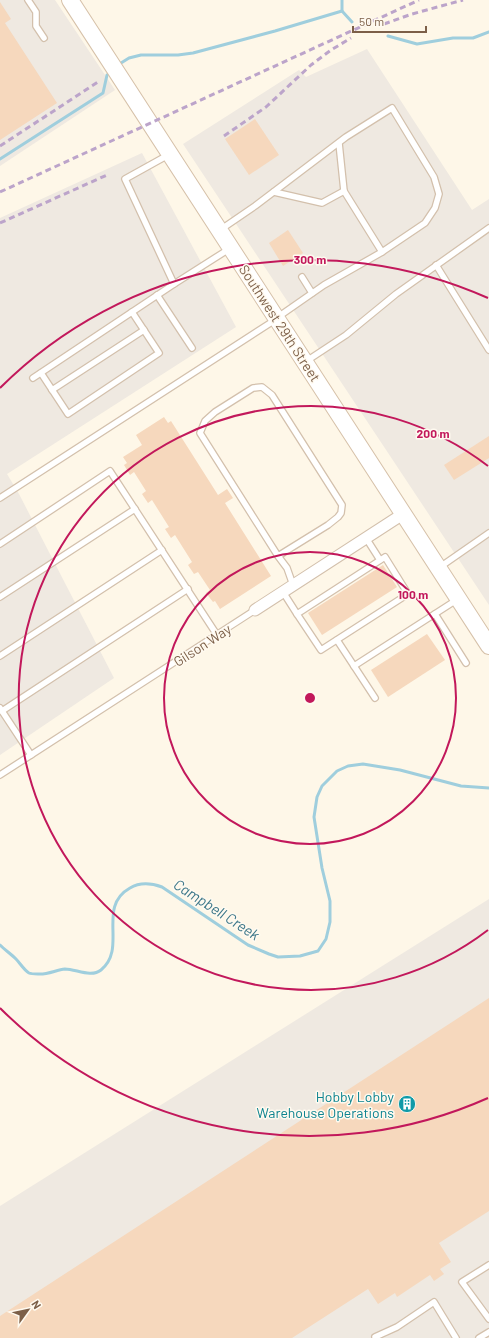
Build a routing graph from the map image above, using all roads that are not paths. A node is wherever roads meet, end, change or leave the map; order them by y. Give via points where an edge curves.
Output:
1 (28, 0) edge
2 (70, 0) edge
3 (44, 38) dead end
4 (339, 143) junction
5 (170, 154) junction
6 (344, 191) junction
7 (274, 192) junction
8 (489, 228) edge
9 (220, 230) junction
10 (231, 248) junction
11 (382, 252) junction
12 (436, 265) junction
13 (302, 277) dead end
14 (174, 284) junction
15 (312, 293) junction
16 (157, 296) junction
17 (132, 312) junction
18 (277, 318) junction
19 (144, 330) junction
20 (192, 348) dead end
21 (489, 350) edge
22 (305, 362) junction
23 (41, 373) junction
24 (33, 378) dead end
25 (52, 390) junction
26 (1, 496) edge
27 (135, 509) junction
28 (403, 514) junction
29 (489, 533) edge
30 (366, 538) junction
31 (0, 544) edge
32 (162, 550) junction
33 (278, 556) junction
34 (380, 560) junction
35 (438, 568) junction
36 (293, 585) junction
37 (188, 589) junction
38 (283, 592) junction
39 (0, 597) edge
40 (458, 599) junction
41 (255, 610) joint
42 (297, 614) junction
43 (435, 614) junction
44 (217, 635) junction
45 (337, 640) junction
46 (489, 646) edge
47 (0, 656) edge
48 (466, 663) dead end
49 (354, 666) junction
50 (375, 698) dead end
51 (1, 709) edge
52 (31, 755) junction
53 (0, 775) edge
54 (489, 1265) edge
55 (489, 1319) edge
56 (489, 1332) edge
57 (375, 1338) edge
58 (456, 1338) edge
59 (479, 1338) edge

1 - 3 lane via 36,12 36,26
2 - 5 street, Southwest 29th Street
4 - 6 lane
4 - 7 lane
4 - 11 lane via 392,108 434,177 439,194 435,208 425,223
5 - 9 street, Southwest 29th Street
5 - 14 lane via 125,179
6 - 7 lane via 322,203
6 - 11 lane
7 - 9 lane
8 - 12 lane
9 - 10 street, Southwest 29th Street
10 - 14 lane
10 - 18 street, Southwest 29th Street
11 - 15 lane
12 - 21 lane
12 - 22 lane via 346,335
13 - 15 lane
14 - 16 lane
15 - 18 lane
16 - 17 lane
16 - 20 lane
17 - 19 lane
17 - 23 lane
18 - 22 street, Southwest 29th Street
18 - 26 lane via 86,444
19 - 25 lane
19 - 25 lane via 159,354 68,414
22 - 28 street, Southwest 29th Street
23 - 24 lane
23 - 25 lane
27 - 31 lane via 110,471
27 - 32 lane
27 - 39 lane
28 - 30 street, Gilson Way
28 - 35 street, Southwest 29th Street
29 - 35 lane
30 - 34 lane
30 - 36 street, Gilson Way
32 - 37 lane
32 - 47 lane
33 - 33 lane via 200,433 205,421 214,412 253,388 262,387 272,395 342,505 341,513 333,521
33 - 36 lane
34 - 42 lane
34 - 45 lane via 385,557 408,594
35 - 40 street, Southwest 29th Street
36 - 38 street, Gilson Way
37 - 44 lane
37 - 51 lane
38 - 41 street, Gilson Way
38 - 42 lane
40 - 43 lane
40 - 46 street, Southwest 29th Street
41 - 44 lane, Gilson Way
42 - 45 lane via 321,650
43 - 48 lane
43 - 49 lane
44 - 52 lane, Gilson Way
45 - 49 lane
49 - 50 lane
51 - 52 lane
52 - 53 lane, Gilson Way
54 - 55 lane via 462,1282
56 - 59 lane
57 - 58 lane via 397,1327 434,1302

